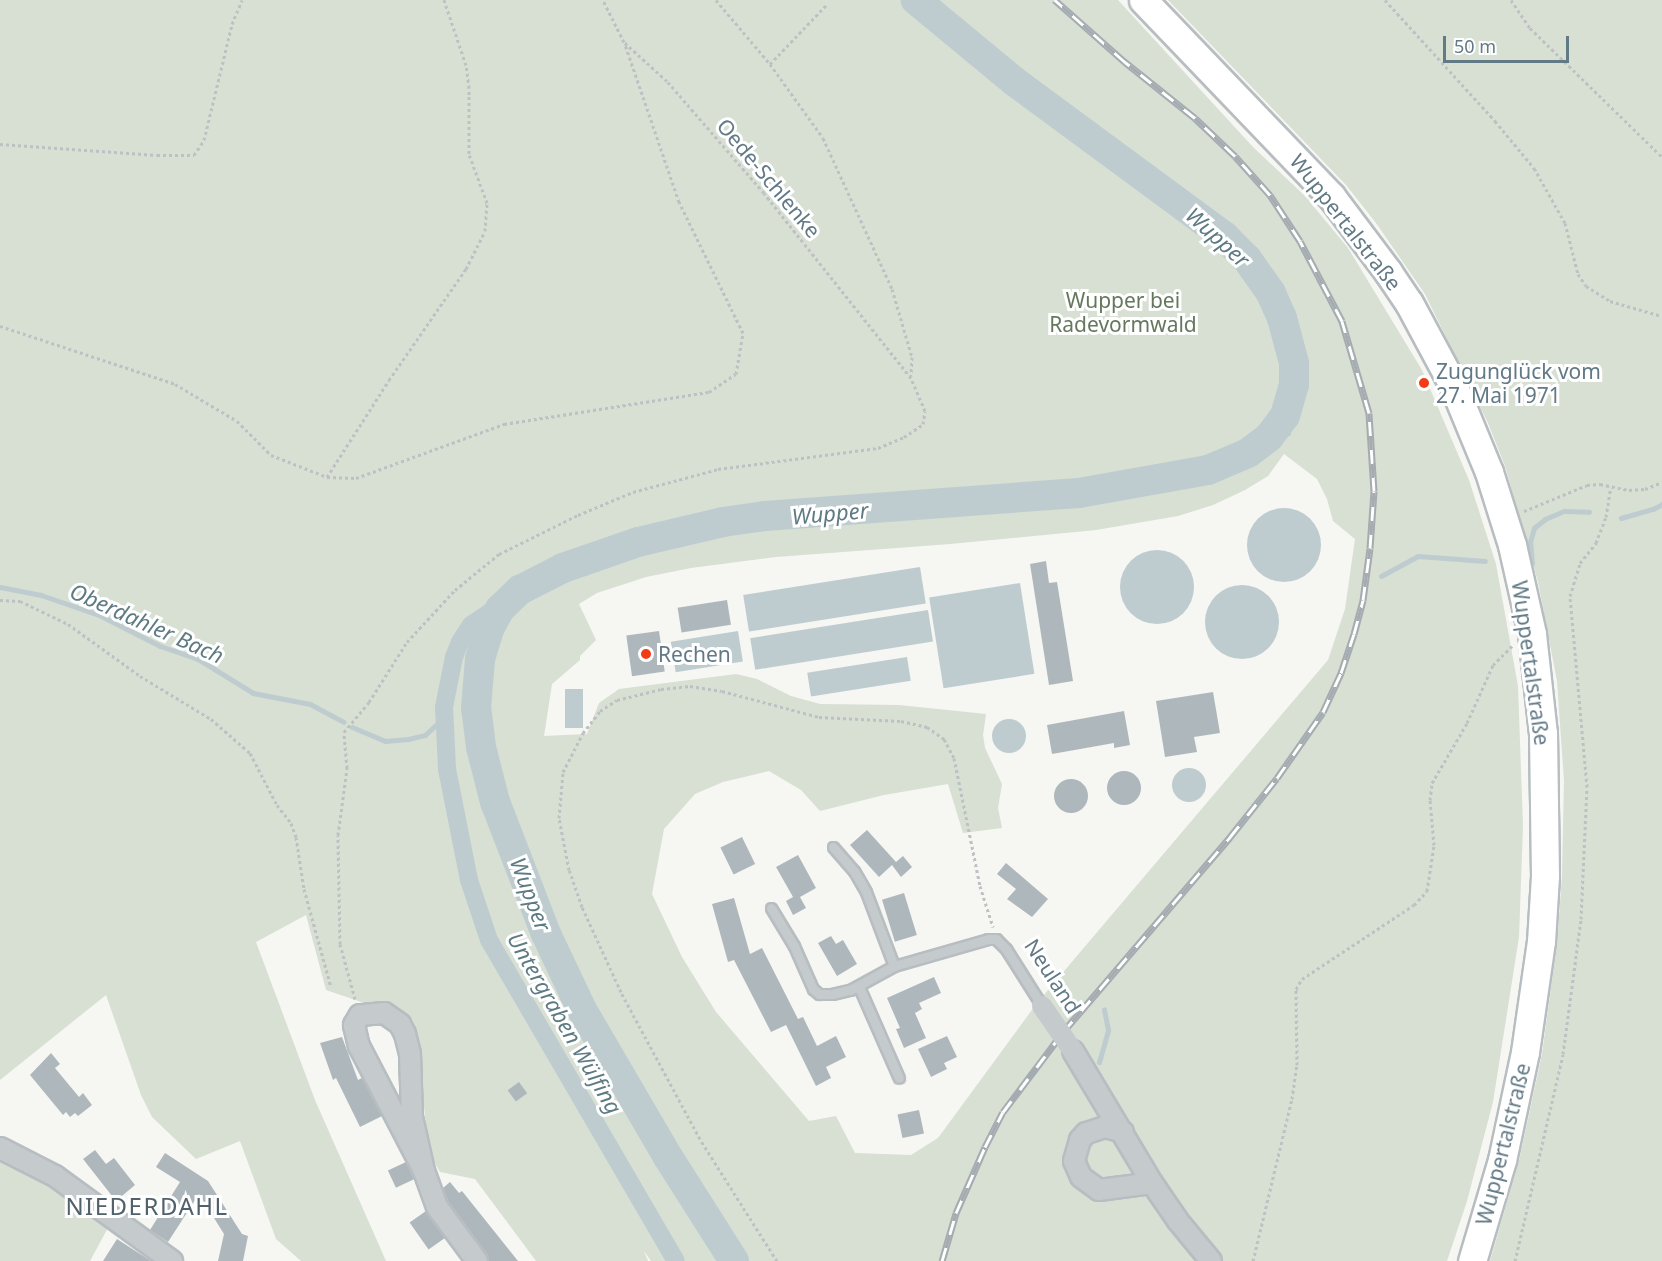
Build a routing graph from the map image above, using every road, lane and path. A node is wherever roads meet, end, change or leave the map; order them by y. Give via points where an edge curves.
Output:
1 (242, 0) edge
2 (444, 0) edge
3 (603, 0) edge
4 (716, 0) edge
5 (1143, 0) edge
6 (1385, 0) edge
7 (1511, 0) edge
8 (828, 3) dead end
9 (624, 42) junction
10 (770, 64) junction
11 (0, 144) edge
12 (1662, 158) edge
13 (1662, 316) edge
14 (0, 326) edge
15 (911, 378) junction
16 (327, 477) junction
17 (1662, 482) edge
18 (1611, 487) junction
19 (1505, 519) junction
20 (0, 600) edge
21 (1520, 651) dead end
22 (833, 847) dead end
23 (771, 908) dead end
24 (996, 939) junction
25 (894, 966) junction
26 (331, 987) dead end
27 (859, 987) junction
28 (1042, 1006) joint
29 (360, 1015) junction
30 (899, 1078) dead end
31 (1123, 1132) junction
32 (0, 1148) edge
33 (424, 1171) junction
34 (1152, 1183) junction
35 (172, 1261) edge
36 (476, 1261) edge
37 (777, 1261) edge
38 (1211, 1261) edge
39 (1253, 1261) edge
40 (1472, 1261) edge
41 (1515, 1261) edge

1 - 11 path via 229,34 204,140 194,155
2 - 16 path via 466,66 469,154 487,203 485,231 466,269
3 - 9 path, Oede-Schlenke
4 - 10 path
5 - 19 main road, Wuppertalstraße via 1331,196 1388,272 1454,387
6 - 13 path via 1533,168 1565,223 1575,265 1586,286 1610,301
7 - 12 path via 1530,28
8 - 10 path
9 - 15 path, Oede-Schlenke via 667,81 764,193
9 - 16 path via 679,202 743,333 736,374 710,392 504,424 356,478
10 - 15 path via 823,138 892,289 912,357
14 - 16 path via 176,384 237,421 271,455
15 - 29 path via 925,411 923,424 904,437 852,453 718,469 607,502 499,554 455,590 407,642 369,702 347,726 343,738 347,768 338,835 340,944
17 - 18 path via 1645,489
18 - 19 path via 1587,485
18 - 41 path via 1606,517 1596,543 1580,563 1570,596 1587,787 1581,919 1563,1054
19 - 40 main road, Wuppertalstraße via 1522,584 1538,683 1546,781 1545,876 1526,1052 1502,1160
20 - 26 path via 20,601 68,624 140,676 211,719 250,753 296,837 304,889
21 - 39 path via 1518,640 1493,665 1467,723 1432,783 1434,845 1427,891 1414,905 1302,979 1296,990 1297,1065 1292,1099
22 - 25 lane via 854,872 876,911
23 - 27 lane, Neuland via 814,991 832,994
24 - 25 lane, Neuland via 980,940
24 - 28 lane, Neuland
24 - 37 path via 980,886 954,758 944,739 927,727 901,721 819,717 690,686 617,700 600,711 583,733 563,772 559,808 568,870 621,992 700,1139
25 - 27 lane, Neuland
27 - 30 lane
28 - 31 street, Neuland, bridge
29 - 33 street via 354,1025 359,1046
29 - 33 street via 384,1013 400,1024 405,1034 410,1054 412,1117
31 - 34 street, Neuland
31 - 34 street via 1105,1127 1080,1140 1074,1161 1081,1177 1099,1190
32 - 35 street via 56,1176
33 - 36 street via 437,1207
34 - 38 street, Neuland

